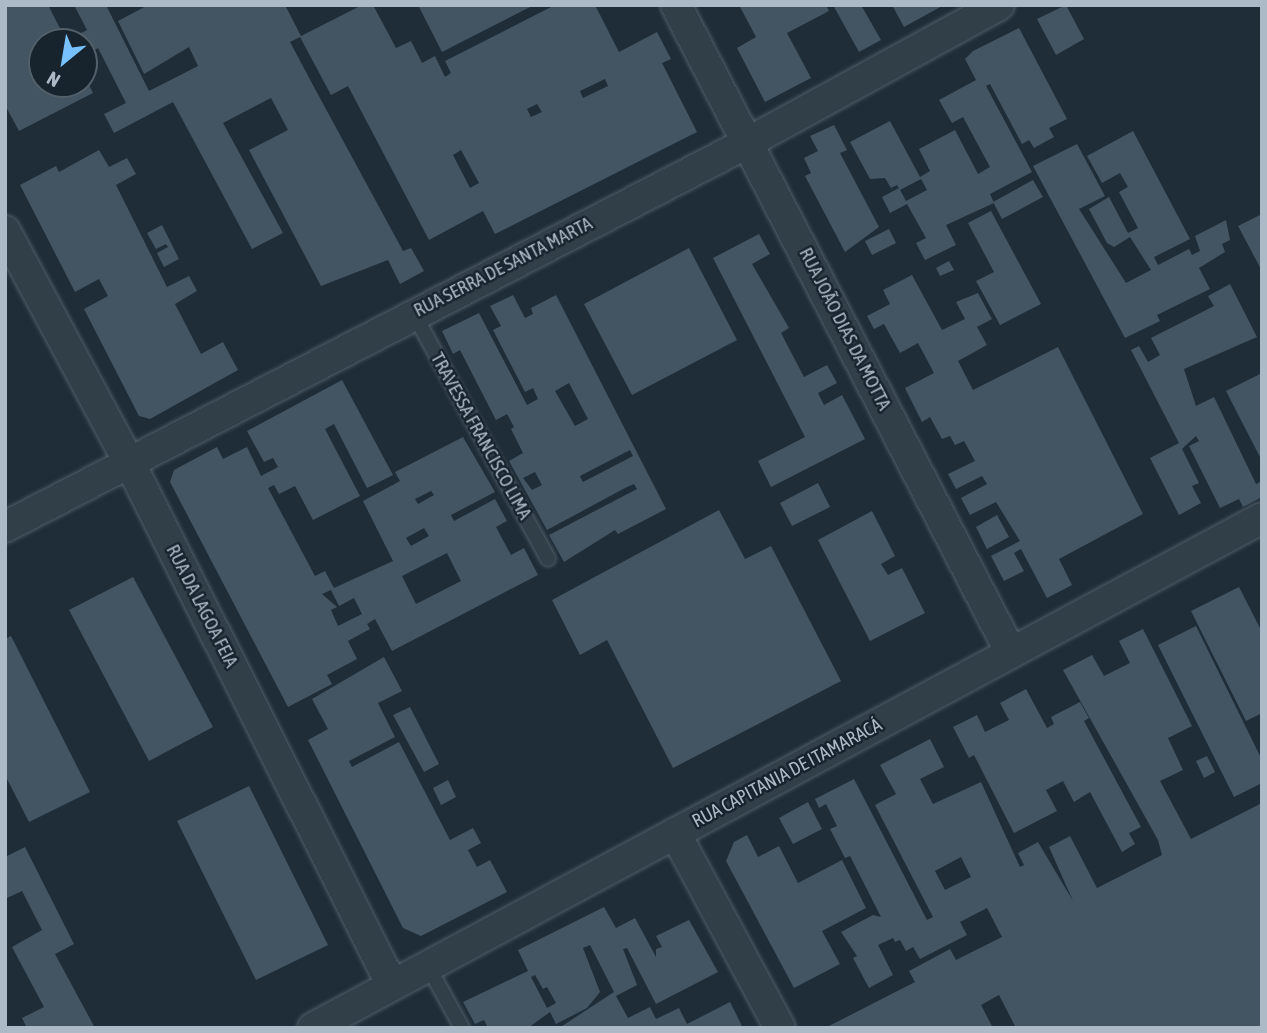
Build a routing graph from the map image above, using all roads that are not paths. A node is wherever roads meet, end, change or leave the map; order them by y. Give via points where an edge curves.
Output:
1 (676, 5) edge
2 (999, 5) edge
3 (749, 142) junction
4 (5, 231) edge
5 (413, 313) junction
6 (129, 462) junction
7 (1262, 518) edge
8 (5, 527) edge
9 (548, 559) dead end
10 (1011, 653) junction
11 (675, 833) junction
12 (428, 966) junction
13 (392, 985) junction
14 (313, 1028) edge
15 (462, 1028) edge
16 (780, 1028) edge

1 - 3 street, RUA JOÃO DIAS DA MOTTA
2 - 3 street, RUA SERRA DE SANTA MARTA
3 - 5 street, RUA SERRA DE SANTA MARTA
3 - 10 street, RUA JOÃO DIAS DA MOTTA
4 - 6 street, RUA DA LAGOA FEIA
5 - 6 street, RUA SERRA DE SANTA MARTA
5 - 9 lane, TRAVESSA FRANCISCO LIMA
6 - 8 street, RUA SERRA DE SANTA MARTA
6 - 13 street, RUA DA LAGOA FEIA
7 - 10 street, RUA CAPITANIA DE ITAMARACÁ
10 - 11 street, RUA CAPITANIA DE ITAMARACÁ
11 - 12 street, RUA CAPITANIA DE ITAMARACÁ
11 - 16 street
12 - 13 street, RUA CAPITANIA DE ITAMARACÁ
12 - 15 lane
13 - 14 street, RUA CAPITANIA DE ITAMARACÁ

